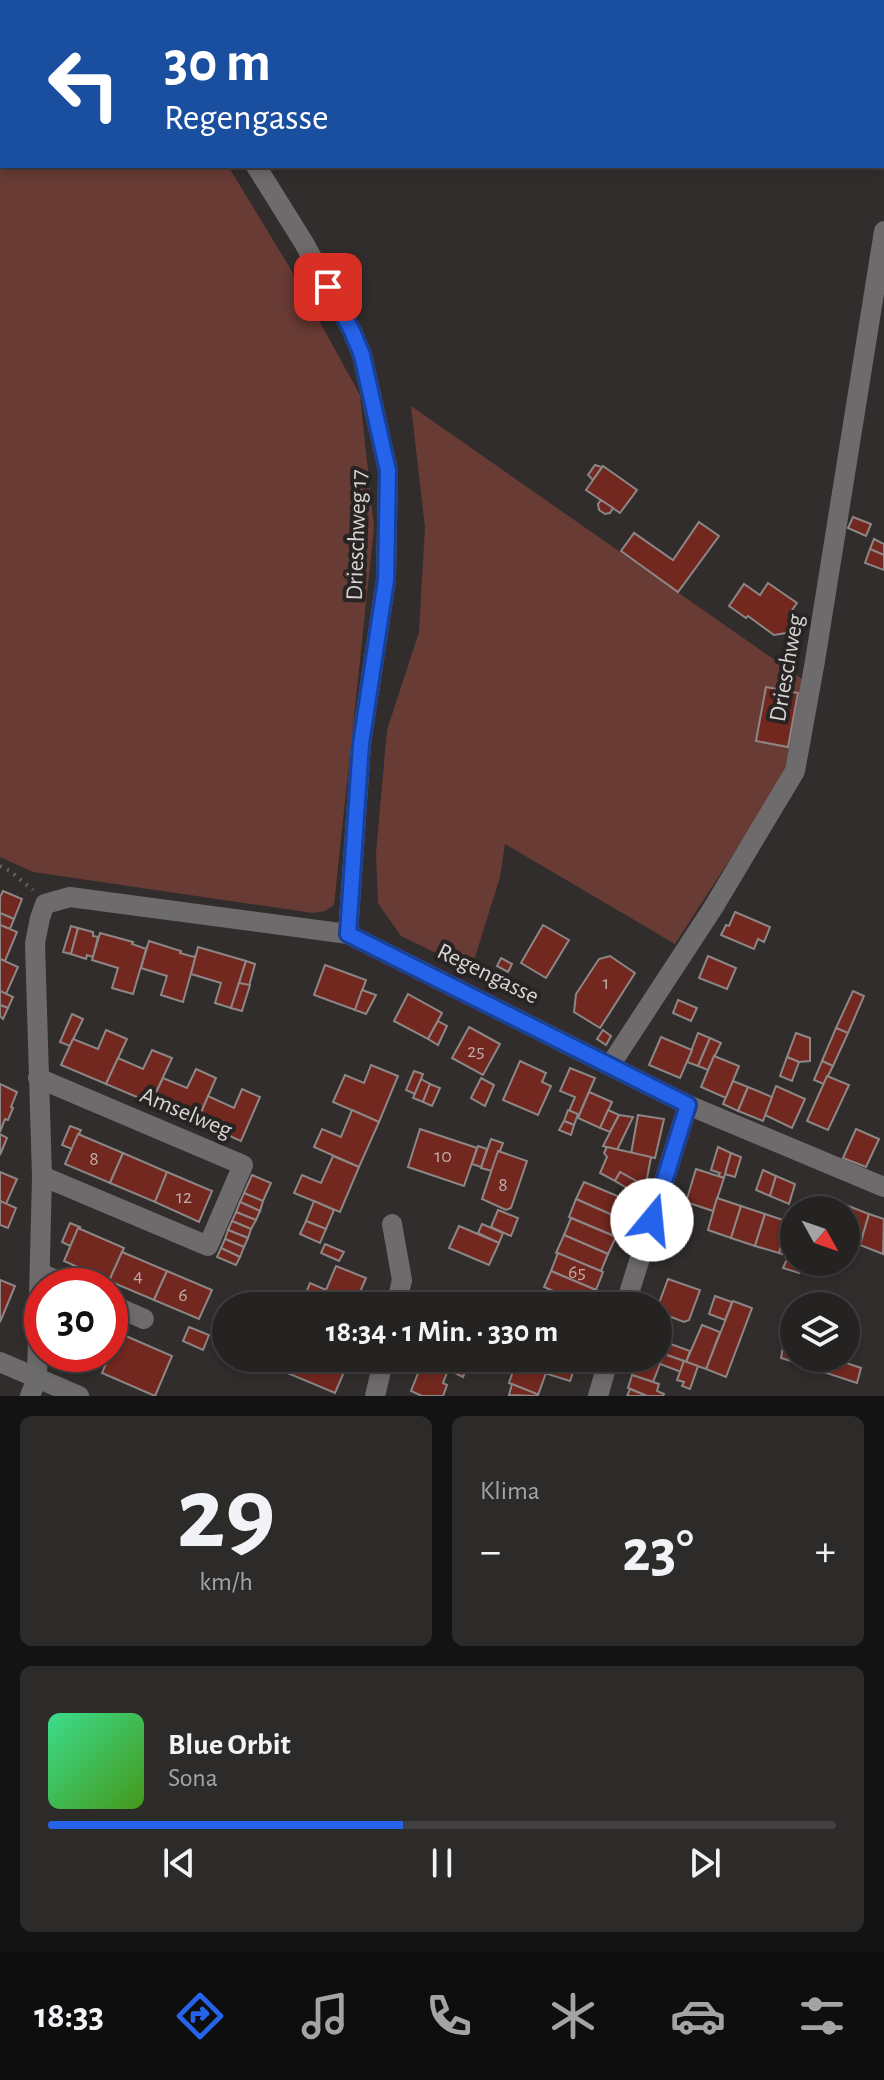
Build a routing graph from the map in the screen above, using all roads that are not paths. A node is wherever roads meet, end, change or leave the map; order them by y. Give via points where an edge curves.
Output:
1 (257, 168) edge
2 (884, 231) edge
3 (348, 934) junction
4 (611, 1064) junction
5 (38, 1078) junction
6 (688, 1105) junction
7 (42, 1176) junction
8 (884, 1187) edge
9 (392, 1224) dead end
10 (40, 1268) edge
11 (399, 1292) edge
12 (629, 1292) edge
13 (128, 1312) edge
14 (144, 1319) dead end
15 (0, 1362) edge
16 (381, 1372) edge
17 (605, 1372) edge
18 (34, 1387) edge
19 (79, 1396) edge
20 (375, 1396) edge
21 (598, 1396) edge

1 - 3 street, Drieschweg 17 via 352,331 388,471 386,580 361,744
2 - 4 street, Drieschweg via 795,771
3 - 4 street, Regengasse
3 - 5 street, Regengasse via 70,897 45,904 35,943
4 - 6 street, Regengasse
5 - 7 street
5 - 7 street, Amselweg via 243,1165 208,1246
6 - 8 street, Regengasse
6 - 12 street
7 - 10 street
9 - 11 street via 402,1280
13 - 14 street
15 - 18 street
16 - 20 street
17 - 21 street
18 - 19 street

